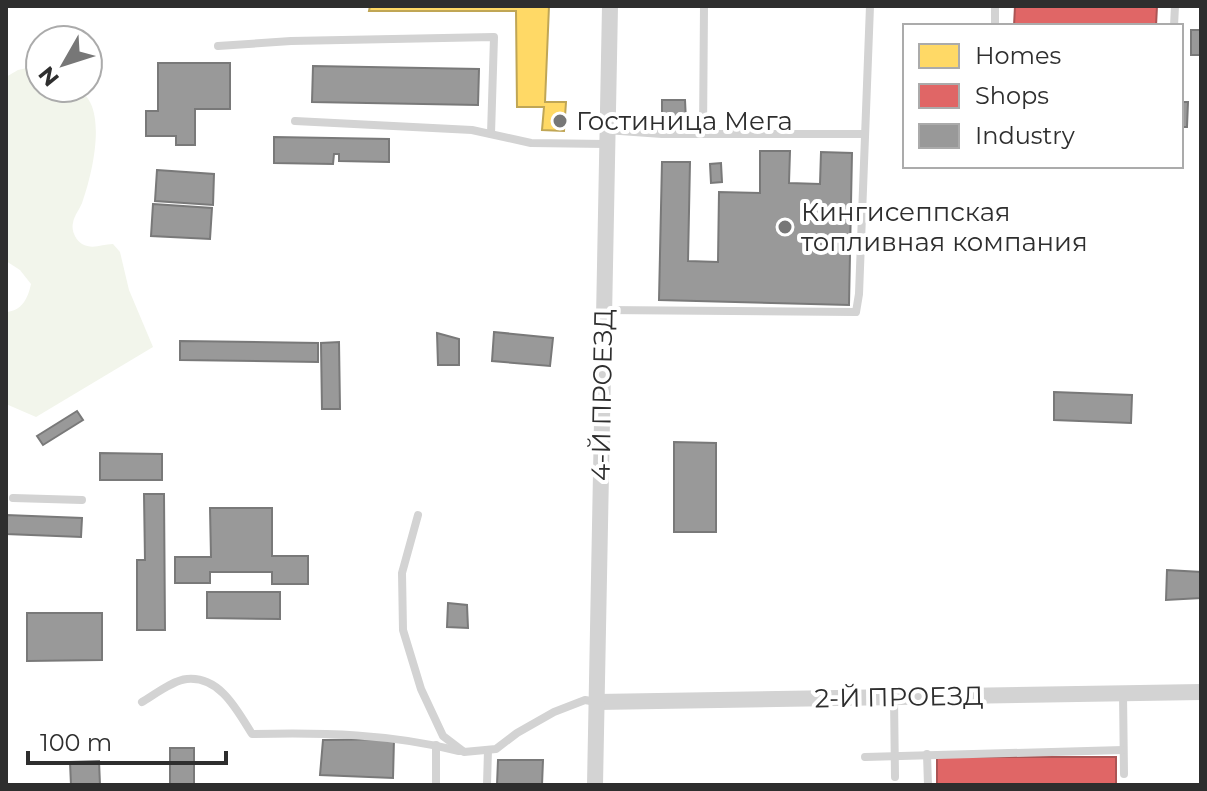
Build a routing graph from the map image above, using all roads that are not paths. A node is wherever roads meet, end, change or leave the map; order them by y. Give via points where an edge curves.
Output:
1 (610, 6) edge
2 (704, 6) edge
3 (870, 6) edge
4 (218, 46) dead end
5 (295, 121) dead end
6 (491, 134) junction
7 (703, 134) junction
8 (865, 134) junction
9 (606, 137) junction
10 (604, 310) junction
11 (13, 498) dead end
12 (82, 500) dead end
13 (418, 515) dead end
14 (1201, 692) edge
15 (1123, 693) junction
16 (894, 698) junction
17 (142, 702) dead end
18 (597, 702) junction
19 (436, 745) junction
20 (488, 750) junction
21 (1123, 750) junction
22 (464, 752) junction
23 (927, 754) junction
24 (895, 755) junction
25 (865, 757) dead end
26 (1124, 774) dead end
27 (895, 777) dead end
28 (436, 785) edge
29 (487, 785) edge
30 (595, 785) edge
31 (928, 785) edge

1 - 9 street, 4-Й ПРОЕЗД
2 - 7 lane
3 - 8 lane
4 - 6 lane via 494,37
5 - 6 lane
6 - 9 lane via 531,143
7 - 8 lane
7 - 9 lane
8 - 10 lane via 856,312
9 - 10 street, 4-Й ПРОЕЗД
10 - 18 street, 4-Й ПРОЕЗД
11 - 12 lane
13 - 22 lane via 402,573 403,630 443,736
14 - 15 street, 2-Й ПРОЕЗД
15 - 16 street, 2-Й ПРОЕЗД
15 - 21 lane
16 - 18 street, 2-Й ПРОЕЗД
16 - 24 lane
17 - 19 lane via 185,678 210,682 233,703 252,734 310,732
18 - 20 lane via 585,700 554,712
18 - 30 street, 4-Й ПРОЕЗД
19 - 22 lane
19 - 28 lane
20 - 22 lane
20 - 29 lane
21 - 23 lane
21 - 26 lane
23 - 24 lane
23 - 31 lane
24 - 25 lane
24 - 27 lane

